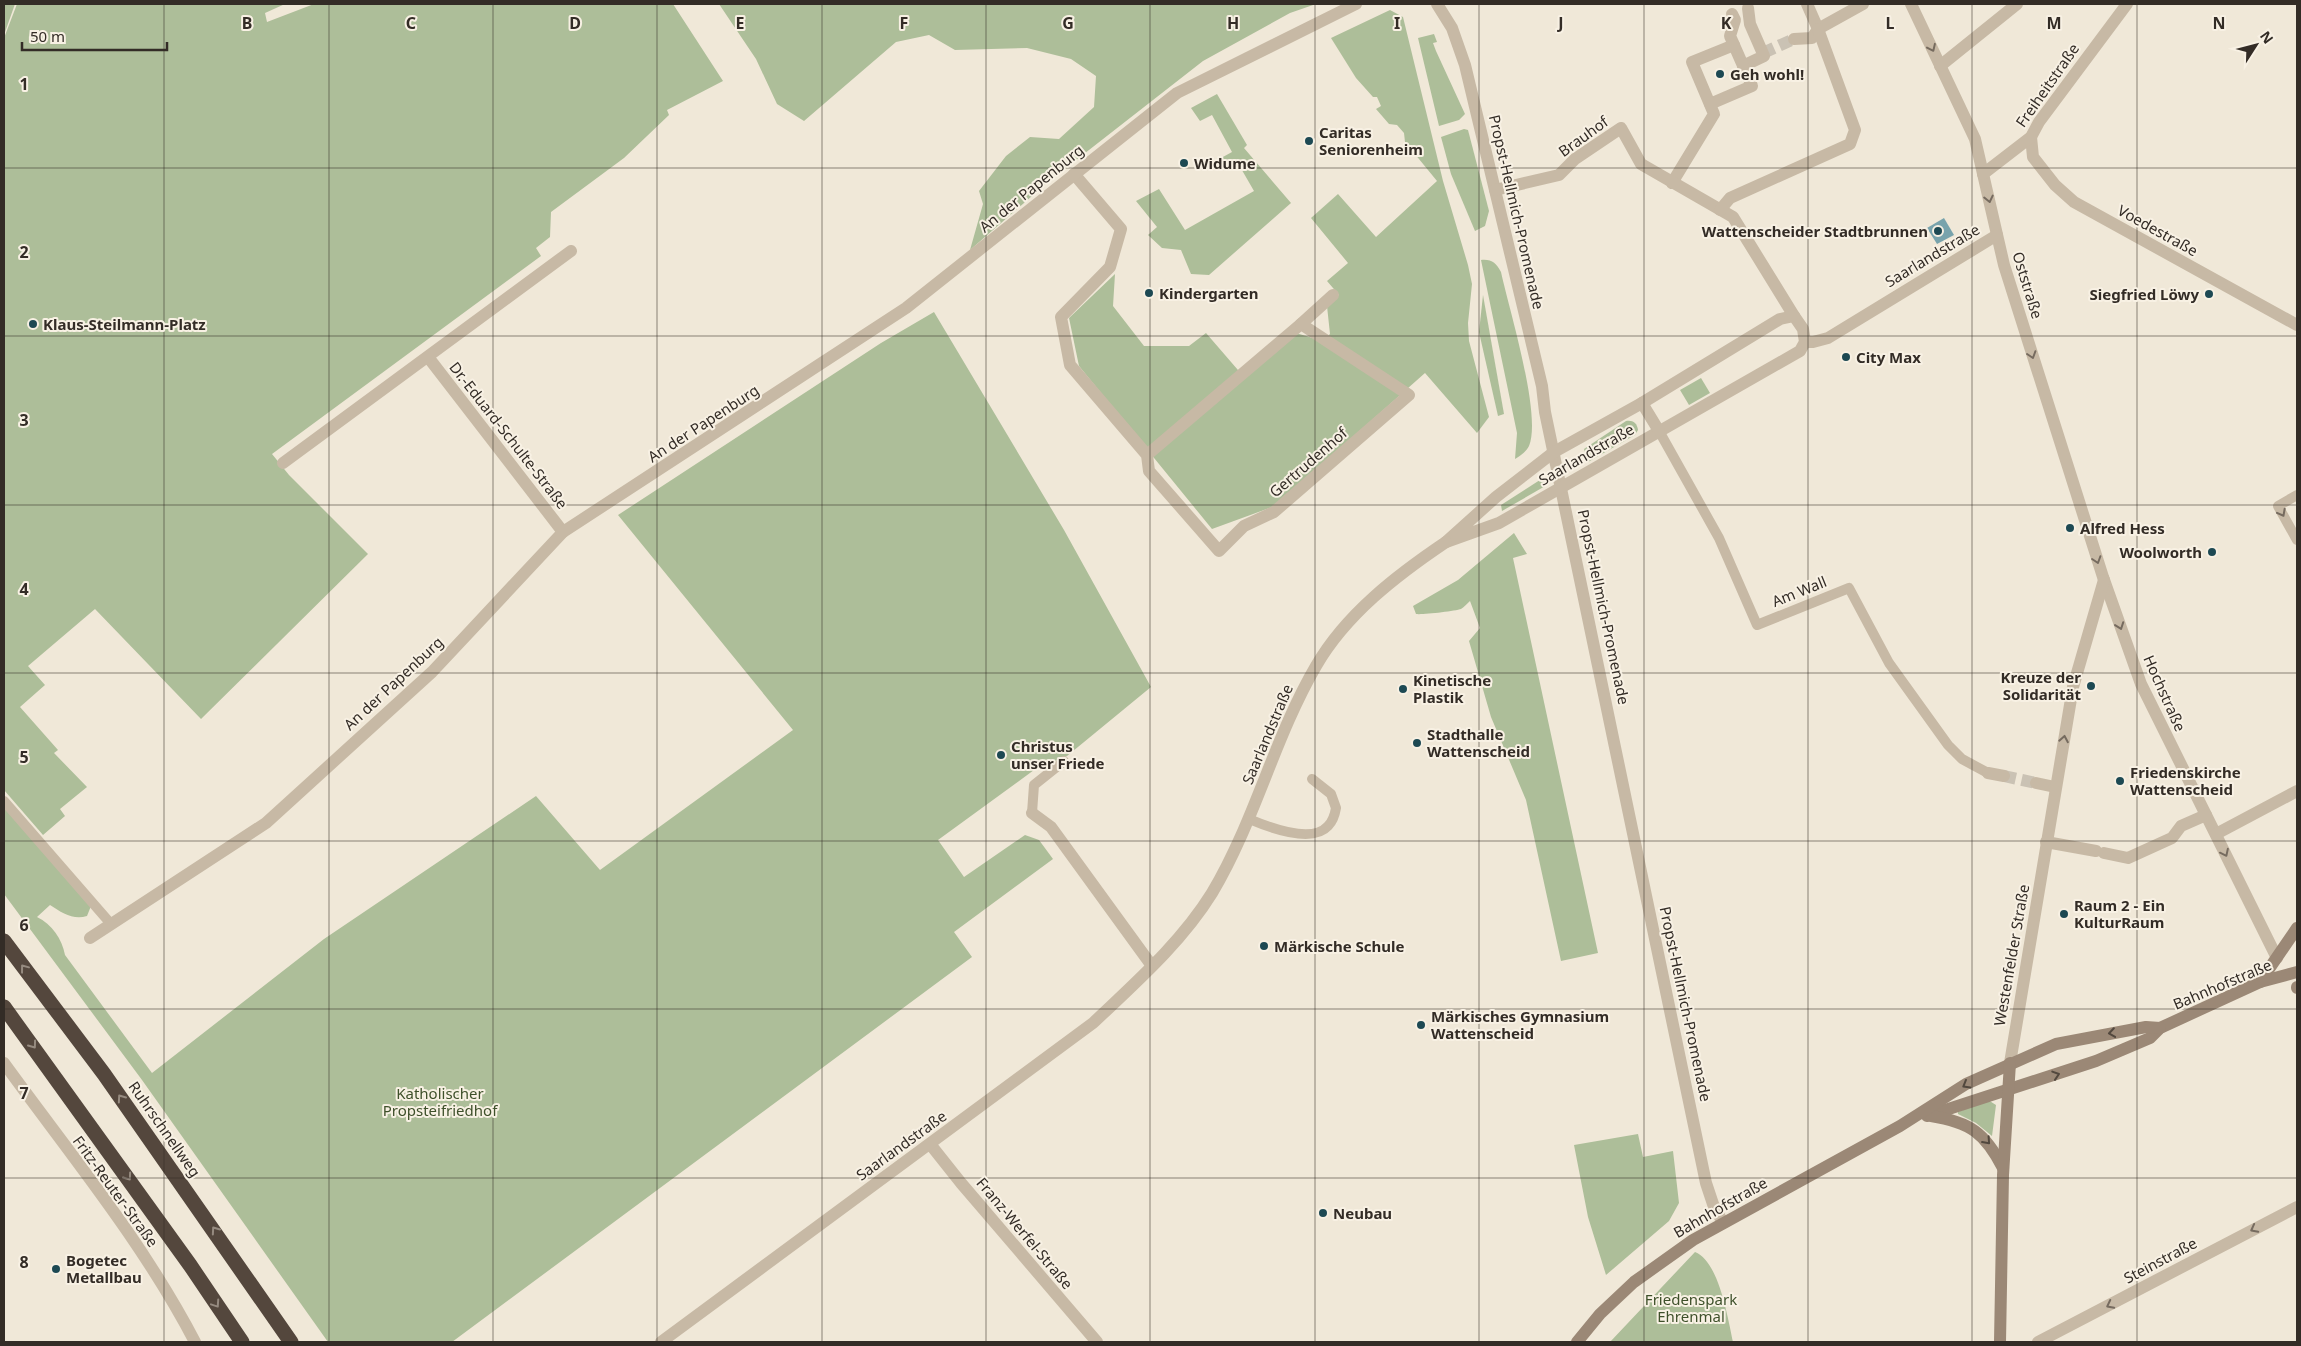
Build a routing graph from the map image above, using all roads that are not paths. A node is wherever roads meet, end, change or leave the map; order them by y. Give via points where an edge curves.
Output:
1 (1356, 4) edge
2 (1437, 4) edge
3 (1807, 4) edge
4 (1863, 4) edge
5 (1911, 4) edge
6 (2017, 4) edge
7 (2127, 4) edge
8 (1730, 8) edge
9 (1748, 8) dead end
10 (1818, 29) junction
11 (1794, 39) tunnel mouth
12 (1734, 44) junction
13 (1743, 66) junction
14 (1940, 66) junction
15 (1710, 104) junction
16 (2031, 137) junction
17 (1074, 174) junction
18 (1983, 174) junction
19 (1672, 183) junction
20 (1494, 190) junction
21 (1720, 210) junction
22 (1997, 235) junction
23 (571, 251) dead end
24 (1333, 295) dead end
25 (1794, 316) junction
26 (1301, 324) junction
27 (2297, 325) edge
28 (1805, 342) junction
29 (428, 357) junction
30 (1642, 403) junction
31 (1659, 431) junction
32 (1554, 452) junction
33 (1147, 455) junction
34 (283, 463) dead end
35 (1562, 487) junction
36 (2297, 495) edge
37 (564, 532) junction
38 (2297, 540) edge
39 (1446, 542) junction
40 (2104, 580) junction
41 (1064, 761) dead end
42 (1988, 773) joint
43 (2004, 776) tunnel mouth
44 (1312, 779) dead end
45 (2036, 783) tunnel mouth
46 (2055, 787) junction
47 (2297, 791) edge
48 (4, 801) edge
49 (1032, 813) joint
50 (2206, 815) junction
51 (1249, 819) junction
52 (2216, 834) junction
53 (2046, 842) junction
54 (111, 924) junction
55 (2297, 928) edge
56 (90, 938) dead end
57 (4, 941) edge
58 (2277, 958) junction
59 (1152, 966) junction
60 (2297, 972) edge
61 (2260, 982) junction
62 (4, 1007) edge
63 (2160, 1028) junction
64 (4, 1063) edge
65 (2010, 1063) junction
66 (2009, 1089) junction
67 (1928, 1116) junction
68 (1900, 1126) junction
69 (930, 1144) junction
70 (2004, 1168) junction
71 (2297, 1207) edge
72 (1723, 1223) junction
73 (195, 1342) edge
74 (242, 1342) edge
75 (291, 1342) edge
76 (661, 1342) edge
77 (1096, 1342) edge
78 (1577, 1342) edge
79 (2000, 1342) edge
80 (2038, 1342) edge

1 - 17 street, An der Papenburg via 1177,93
2 - 20 street, Propst-Hellmich-Promenade via 1452,28 1465,65
3 - 10 street
4 - 10 street
5 -> 14 street, Oststraße
6 - 14 street
7 - 16 street, Freiheitstraße
8 - 12 street via 1735,20 1730,36
9 - 13 street via 1750,24 1764,56
10 - 11 street via 1812,38
10 - 21 street via 1855,130 1850,144 1730,198
12 - 13 street
12 - 15 street via 1692,62
13 - 15 street via 1752,86
14 - 18 street, Oststraße via 1975,139
15 - 19 street via 1714,114
16 - 18 street, Freiheitstraße
16 - 27 street, Voedestraße via 2032,157 2074,202
17 - 33 street, Gertrudenhof via 1121,229 1110,267 1061,317 1070,365
17 - 37 street, An der Papenburg via 906,308
18 -> 22 street, Oststraße
19 - 20 street, Brauhof via 1641,164 1621,128 1575,159 1559,175
19 - 21 street, Brauhof
20 - 32 street, Propst-Hellmich-Promenade via 1542,386
21 - 25 street, Brauhof via 1733,217
22 - 28 street, Saarlandstraße via 1828,338
22 -> 40 street, Oststraße
23 - 29 street, Dr.-Eduard-Schulte-Straße
24 - 26 street
25 - 28 street via 1803,329
25 - 30 street, Saarlandstraße via 1780,319
26 - 33 street
26 - 33 street, Gertrudenhof via 1409,395 1274,512 1244,526 1219,551 1149,471
28 - 31 street, Saarlandstraße via 1800,351
29 - 34 street, Dr.-Eduard-Schulte-Straße
29 - 37 street, Dr.-Eduard-Schulte-Straße
30 - 31 street, Saarlandstraße
30 - 32 street, Saarlandstraße
31 - 35 street, Saarlandstraße
31 - 42 lane, Am Wall via 1719,538 1757,625 1849,588 1889,663 1948,746 1962,759
32 - 35 street, Propst-Hellmich-Promenade
32 - 39 street, Saarlandstraße via 1496,497
35 - 39 street, Saarlandstraße via 1499,523
35 - 72 street, Propst-Hellmich-Promenade via 1706,1182
36 -> 38 lane via 2278,506
37 - 54 street, An der Papenburg via 432,672 266,823
39 - 51 street, Saarlandstraße via 1387,586 1354,616 1335,639 1296,702
46 -> 40 street, Westenfelder Straße via 2073,687
40 -> 50 street, Hochstraße via 2141,684
41 - 49 lane via 1034,786
42 - 43 street, Am Wall
44 - 51 lane via 1331,794 1336,808 1328,827 1317,832 1294,834
45 - 46 street
46 - 53 street, Westenfelder Straße
47 - 52 street
48 - 54 lane
49 - 59 street via 1051,827
50 - 52 street, Hochstraße
50 - 53 street via 2181,826 2172,838 2128,858
51 - 59 street, Saarlandstraße via 1212,893 1179,938
52 -> 58 street, Hochstraße
53 - 65 street, Westenfelder Straße
54 - 56 street, An der Papenburg
55 - 58 street
75 -> 57 highway, Ruhrschnellweg via 104,1074
58 - 61 street
59 - 69 street, Saarlandstraße via 1092,1023
60 - 61 street, Bahnhofstraße
61 - 63 street, Bahnhofstraße
62 -> 74 highway
63 -> 65 street, Bahnhofstraße via 2146,1027 2056,1044
66 -> 63 street, Bahnhofstraße via 2096,1061 2150,1038
64 - 73 street, Fritz-Reuter-Straße via 145,1258 170,1295
65 - 66 street, Westenfelder Straße
65 -> 68 street, Bahnhofstraße via 1966,1084
66 - 67 street, Bahnhofstraße
66 - 70 street, Westenfelder Straße
67 - 68 street, Bahnhofstraße
67 -> 70 street, Bahnhofstraße via 1954,1119 1980,1133
68 - 72 street, Bahnhofstraße
69 - 76 street, Saarlandstraße
69 - 77 street, Franz-Werfel-Straße
70 - 79 street, Westenfelder Straße
71 -> 80 street, Steinstraße
72 - 78 street, Bahnhofstraße via 1634,1282

